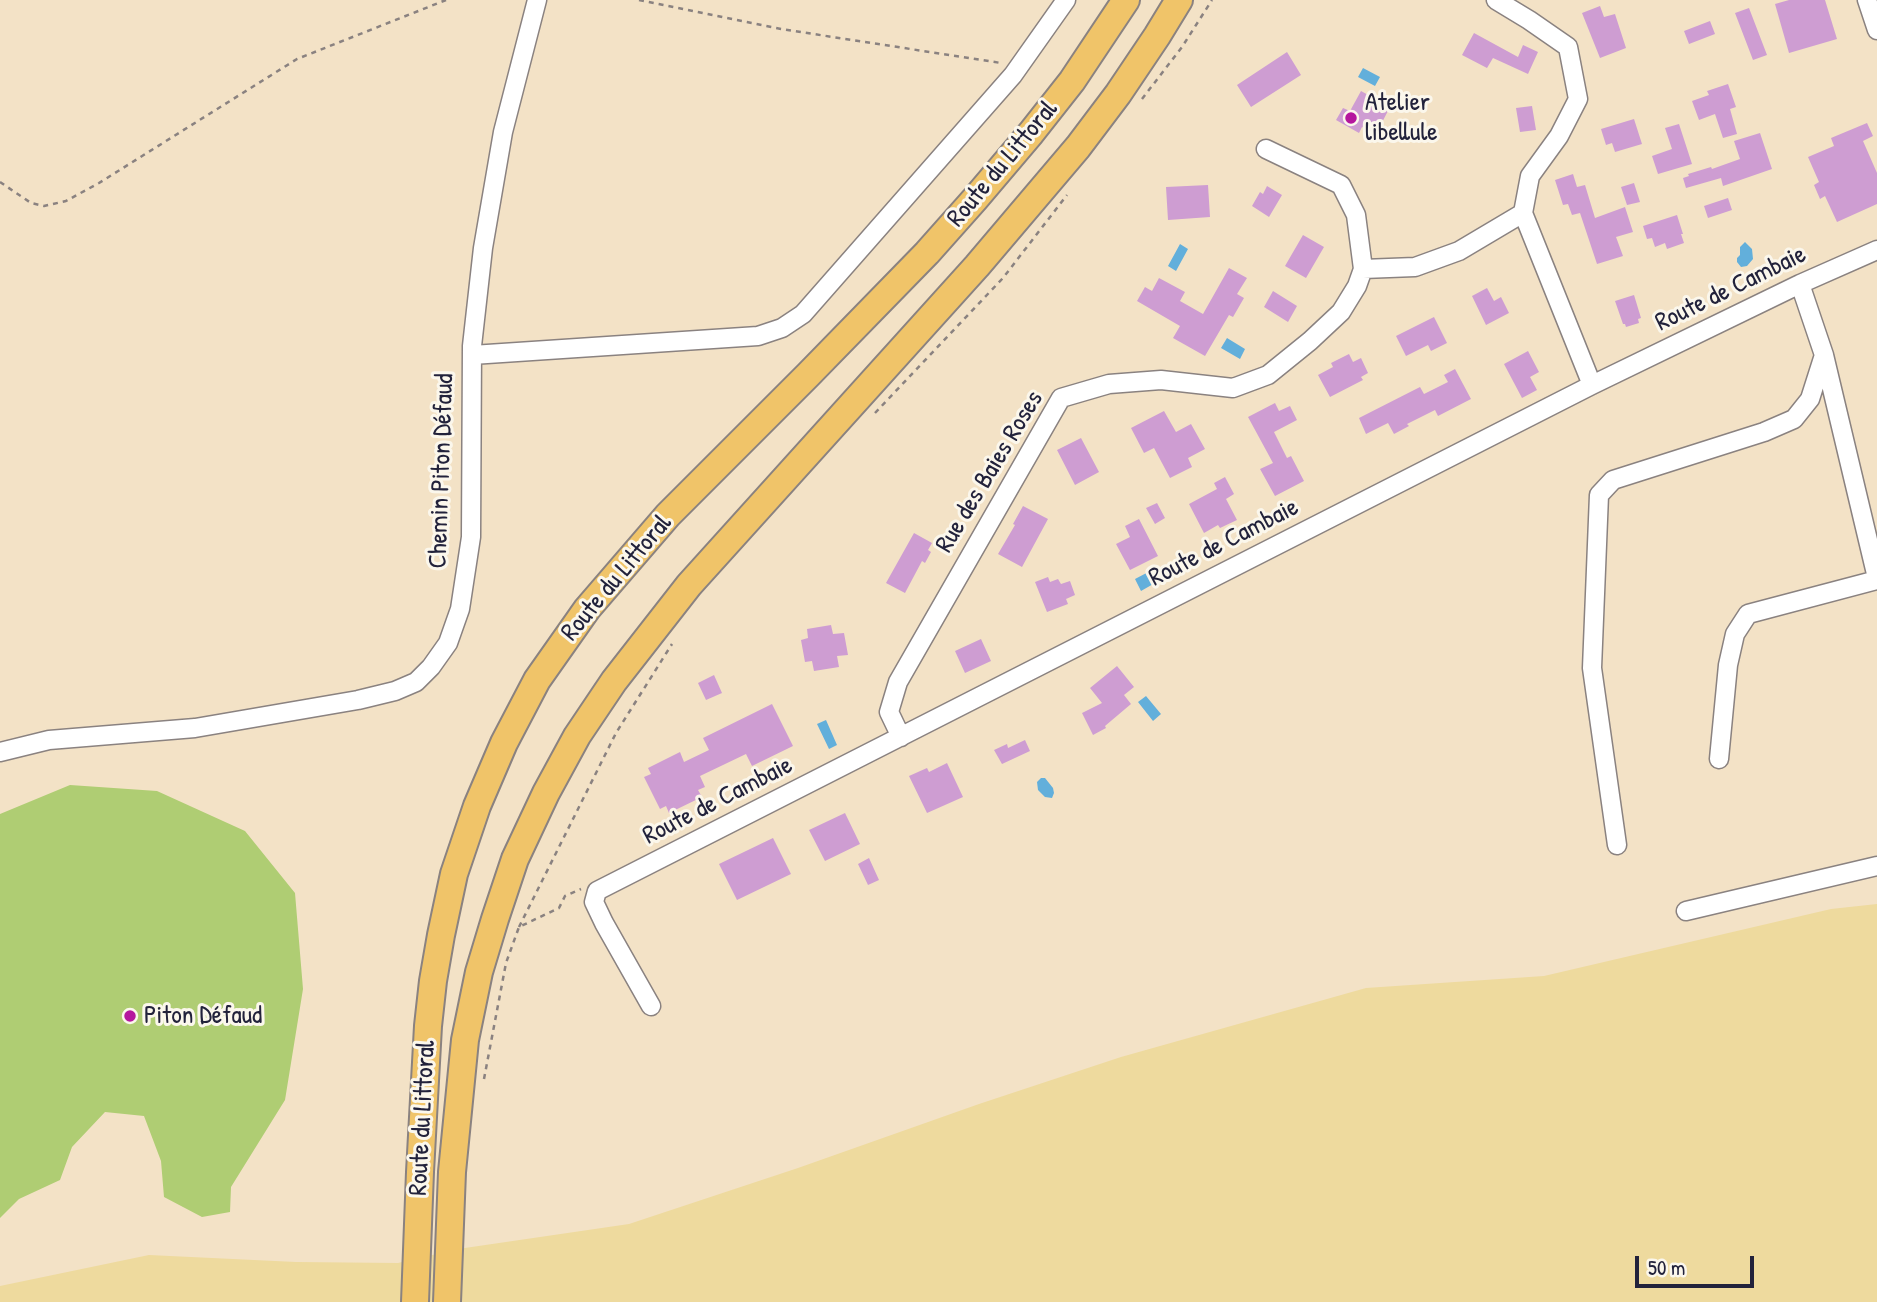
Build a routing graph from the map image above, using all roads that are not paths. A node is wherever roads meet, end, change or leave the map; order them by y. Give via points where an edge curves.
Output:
1 (537, 0) edge
2 (1066, 0) edge
3 (1126, 0) edge
4 (1178, 0) edge
5 (1496, 0) edge
6 (1266, 149) dead end
7 (1523, 213) junction
8 (1877, 250) edge
9 (1363, 269) junction
10 (1800, 284) junction
11 (472, 355) junction
12 (1824, 355) junction
13 (1592, 385) junction
14 (1877, 579) edge
15 (901, 737) junction
16 (0, 751) edge
17 (1719, 759) dead end
18 (1617, 845) dead end
19 (1877, 866) edge
20 (1686, 911) dead end
21 (651, 1006) dead end
22 (415, 1302) edge
23 (447, 1302) edge

1 - 11 street, Chemin Piton Défaud via 503,132 483,248
2 - 11 street via 1019,66 803,314 782,328 758,336
3 - 22 highway, Route du Littoral via 1072,81 975,199 668,515 587,609 537,680 477,806 454,874 433,981
4 - 23 highway, Route du Littoral via 1078,147 689,585 577,736 515,859 479,972 465,1040 452,1172
5 - 7 street via 1568,47 1578,99 1530,176
6 - 9 street via 1341,185 1356,215
7 - 9 street via 1459,251 1415,267
7 - 13 street
8 - 10 street, Route de Cambaie
9 - 15 street, Rue des Baies Roses via 1341,312 1268,375 1233,388 1161,380 1109,384 1061,398 898,682 890,712
10 - 12 street
10 - 13 street, Route de Cambaie
11 - 16 street, Chemin Piton Défaud via 471,537 460,609 448,643 416,682 358,700 209,726 49,740
12 - 14 street
12 - 18 street via 1810,399 1794,419 1613,480 1599,495 1591,667
13 - 15 street, Route de Cambaie
14 - 17 street via 1748,614 1735,634 1728,665
15 - 21 street, Route de Cambaie via 597,891 594,902
19 - 20 street

